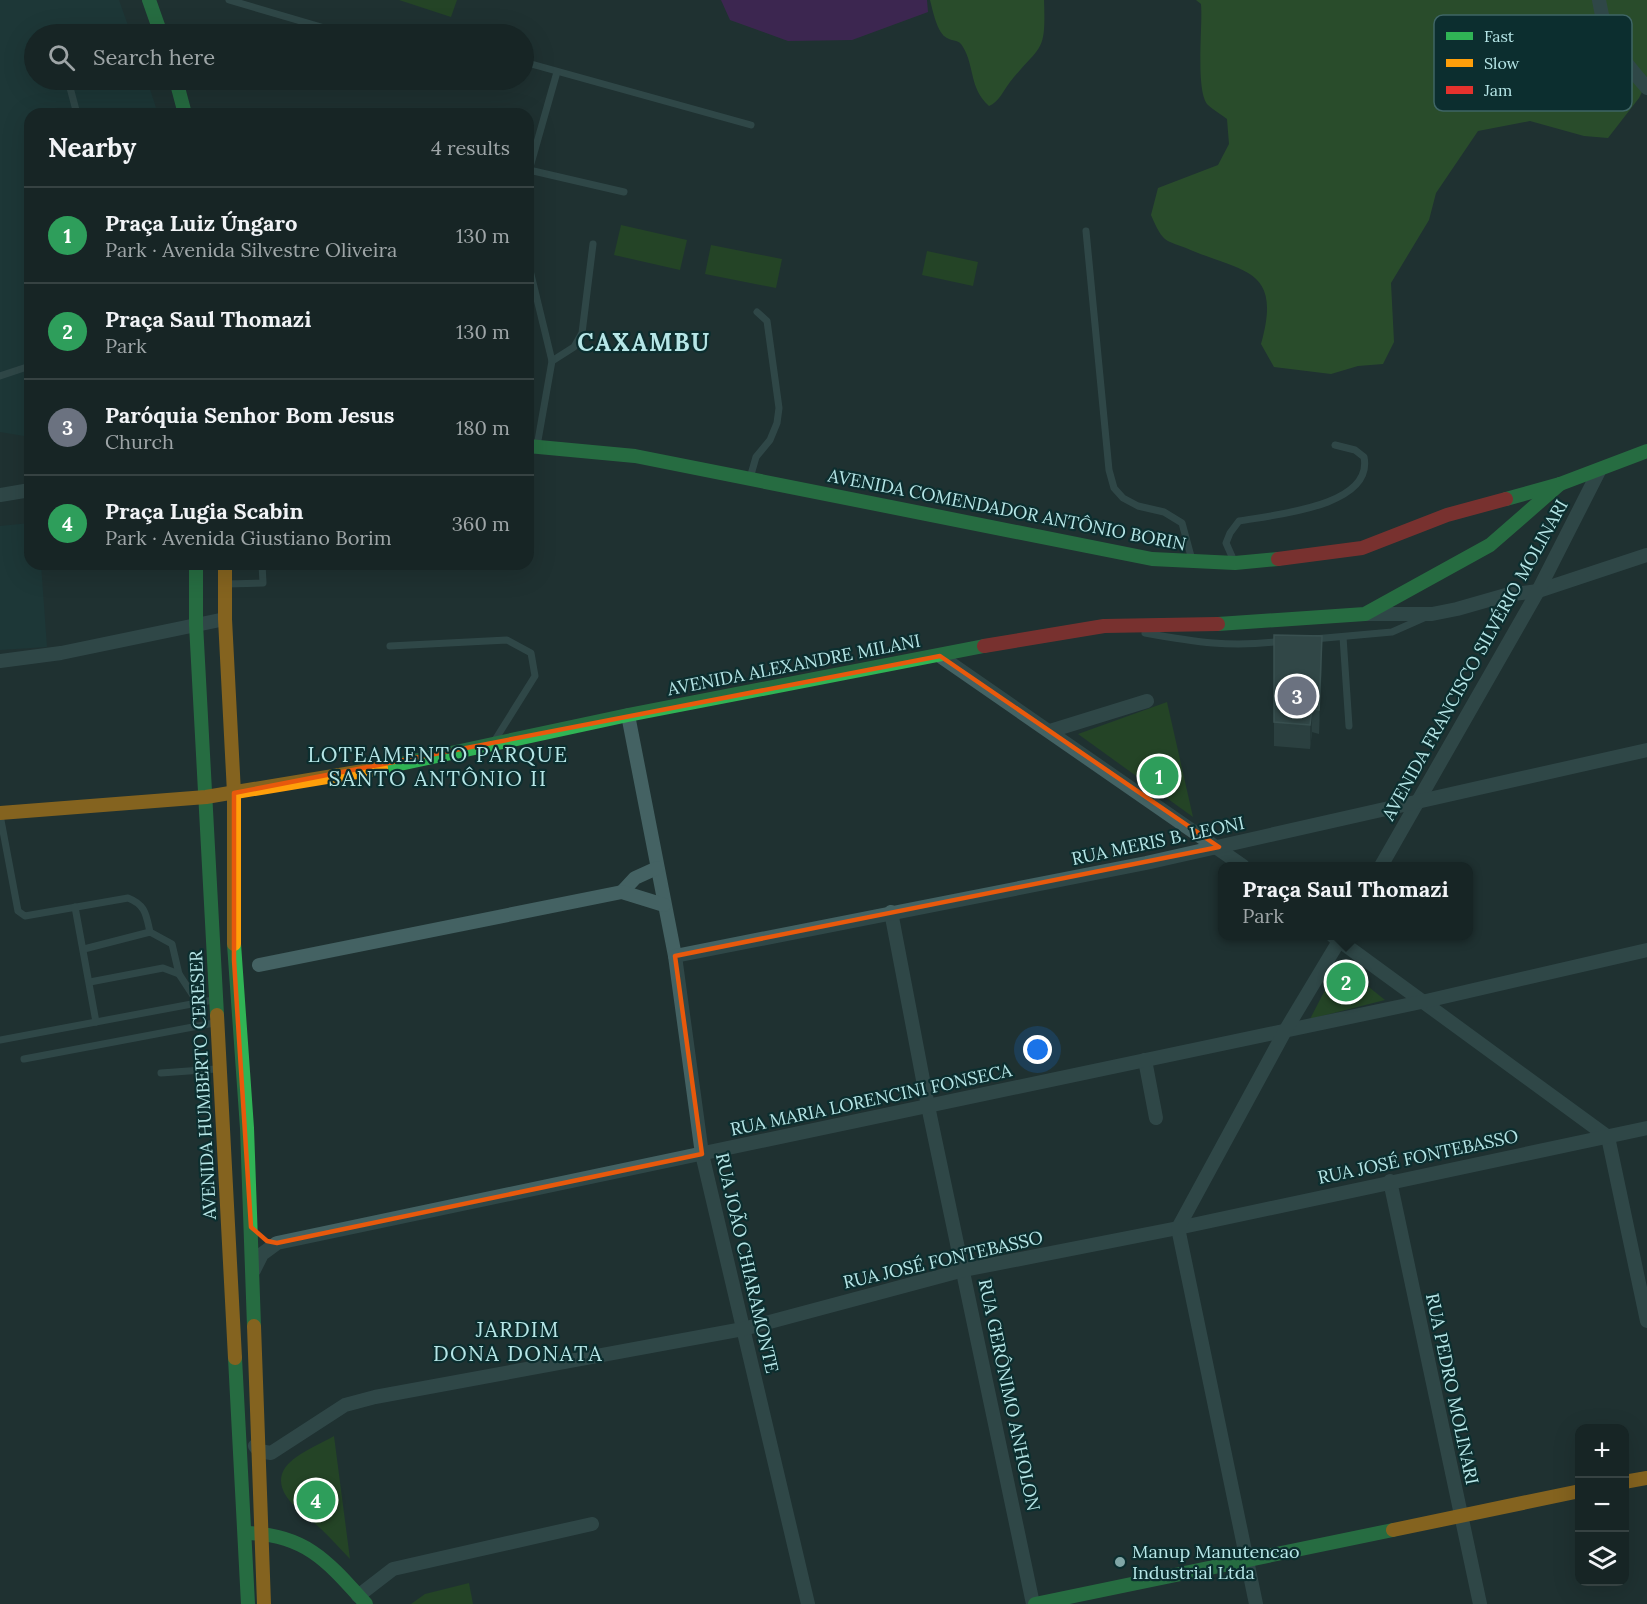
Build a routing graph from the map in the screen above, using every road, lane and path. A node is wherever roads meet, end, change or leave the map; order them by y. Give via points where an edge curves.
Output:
1 (229, 0) edge
2 (1599, 0) edge
3 (153, 1) edge
4 (1601, 15) edge
5 (159, 24) edge
6 (311, 24) edge
7 (534, 65) edge
8 (1632, 71) edge
9 (557, 72) junction
10 (1647, 88) edge
11 (71, 90) edge
12 (179, 90) edge
13 (75, 108) edge
14 (183, 108) edge
15 (751, 125) dead end
16 (534, 154) edge
17 (534, 173) edge
18 (624, 192) dead end
19 (1086, 231) dead end
20 (593, 244) dead end
21 (534, 287) edge
22 (758, 312) dead end
23 (552, 361) junction
24 (24, 368) edge
25 (0, 376) edge
26 (534, 438) edge
27 (1335, 445) dead end
28 (534, 446) edge
29 (1647, 451) edge
30 (1599, 471) junction
31 (750, 479) junction
32 (1560, 484) junction
33 (24, 491) edge
34 (0, 495) edge
35 (1647, 555) edge
36 (1193, 562) junction
37 (1235, 563) junction
38 (196, 570) edge
39 (225, 570) edge
40 (262, 570) edge
41 (226, 584) junction
42 (1538, 591) junction
43 (1365, 614) junction
44 (1432, 614) junction
45 (225, 619) junction
46 (196, 624) junction
47 (1104, 626) junction
48 (1343, 637) junction
49 (1294, 640) edge
50 (1304, 640) edge
51 (390, 646) dead end
52 (940, 656) junction
53 (0, 661) edge
54 (1147, 701) dead end
55 (628, 715) junction
56 (1349, 726) dead end
57 (1050, 731) junction
58 (492, 745) junction
59 (1647, 750) edge
60 (234, 794) junction
61 (206, 797) junction
62 (1418, 802) junction
63 (0, 814) edge
64 (1219, 847) junction
65 (1237, 862) edge
66 (1384, 862) edge
67 (657, 868) junction
68 (621, 892) junction
69 (664, 905) junction
70 (75, 907) junction
71 (891, 912) junction
72 (150, 932) junction
73 (1336, 940) edge
74 (1342, 940) edge
75 (84, 949) junction
76 (1647, 950) edge
77 (675, 956) junction
78 (259, 965) dead end
79 (179, 974) junction
80 (90, 982) junction
81 (216, 1000) junction
82 (1426, 1001) junction
83 (198, 1003) junction
84 (96, 1022) junction
85 (217, 1022) junction
86 (1285, 1031) junction
87 (0, 1040) edge
88 (24, 1059) dead end
89 (1145, 1060) junction
90 (219, 1069) junction
91 (162, 1073) dead end
92 (928, 1106) junction
93 (1156, 1118) dead end
94 (1647, 1128) edge
95 (1608, 1137) junction
96 (702, 1154) junction
97 (1390, 1181) junction
98 (251, 1227) junction
99 (1178, 1228) junction
100 (277, 1243) junction
101 (964, 1270) junction
102 (253, 1274) junction
103 (1645, 1303) edge
104 (1647, 1321) edge
105 (743, 1329) junction
106 (240, 1429) junction
107 (259, 1451) junction
108 (1647, 1478) edge
109 (1629, 1481) edge
110 (1575, 1492) edge
111 (1460, 1515) junction
112 (592, 1524) dead end
113 (263, 1532) junction
114 (243, 1533) junction
115 (1247, 1561) junction
116 (362, 1600) edge
117 (248, 1604) edge
118 (264, 1604) edge
119 (808, 1604) edge
120 (1034, 1604) edge
121 (1256, 1604) edge
122 (1480, 1604) edge

1 - 6 lane
2 - 4 street
3 - 5 main road
7 - 9 lane
8 - 10 street
9 - 15 lane
9 - 16 lane
11 - 13 lane
12 - 14 main road
17 - 18 lane
19 - 36 lane via 1109,470 1114,488 1130,502 1182,522
20 - 23 lane via 582,333 574,347
21 - 23 lane
22 - 31 lane via 767,321 779,408 777,423 756,457
23 - 26 lane
24 - 25 lane
27 - 37 lane via 1355,450 1364,457 1364,472 1353,488 1338,499 1239,521 1227,543
28 - 31 main road, AVENIDA COMENDADOR ANTÔNIO BORIN via 635,456
29 - 30 main road, AVENIDA COMENDADOR ANTÔNIO BORIN
30 - 32 main road, AVENIDA COMENDADOR ANTÔNIO BORIN
30 - 42 street, AVENIDA FRANCISCO SILVÉRIO MOLINARI
31 - 36 main road, AVENIDA COMENDADOR ANTÔNIO BORIN via 1152,559
32 - 37 main road, AVENIDA COMENDADOR ANTÔNIO BORIN via 1447,515 1362,548
32 - 43 main road, AVENIDA ALEXANDRE MILANI via 1490,545
33 - 34 street
35 - 42 street
36 - 37 main road, AVENIDA COMENDADOR ANTÔNIO BORIN
38 - 46 main road, AVENIDA HUMBERTO CERESER
39 - 41 main road, AVENIDA HUMBERTO CERESER
40 - 41 lane via 263,583
41 - 45 main road, AVENIDA HUMBERTO CERESER
42 - 44 street
42 - 62 street, AVENIDA FRANCISCO SILVÉRIO MOLINARI
43 - 44 street
43 - 47 main road, AVENIDA ALEXANDRE MILANI via 1226,624
44 - 48 lane via 1392,632
45 - 46 street
45 - 60 main road, AVENIDA HUMBERTO CERESER
46 - 53 street via 61,653
46 - 61 main road, AVENIDA HUMBERTO CERESER
47 - 49 lane via 1214,645
47 - 52 main road, AVENIDA ALEXANDRE MILANI
48 - 50 lane
48 - 56 lane
51 - 58 lane via 507,640 531,653 535,676
52 - 55 main road, AVENIDA ALEXANDRE MILANI
52 - 57 street
54 - 57 street
55 - 58 main road, AVENIDA ALEXANDRE MILANI
55 - 67 street, RUA JOÃO CHIARAMONTE
57 - 64 street
58 - 60 main road, AVENIDA ALEXANDRE MILANI
59 - 62 street, RUA MERIS B. LEONI
60 - 61 main road, AVENIDA ALEXANDRE MILANI
60 - 98 main road, AVENIDA HUMBERTO CERESER via 234,960
61 - 63 main road, AVENIDA ALEXANDRE MILANI
61 - 81 main road, AVENIDA HUMBERTO CERESER
62 - 64 street, RUA MERIS B. LEONI
62 - 66 street, AVENIDA FRANCISCO SILVÉRIO MOLINARI
63 - 70 lane via 18,911 25,916
64 - 65 street
64 - 71 street, RUA MERIS B. LEONI
67 - 68 street via 635,878
67 - 69 street, RUA JOÃO CHIARAMONTE
68 - 69 street
68 - 78 street
69 - 77 street, RUA JOÃO CHIARAMONTE
70 - 72 lane via 128,898 145,910
70 - 75 lane
71 - 77 street, RUA MERIS B. LEONI
71 - 92 street, RUA GERÔNIMO ANHOLON
72 - 75 lane
72 - 79 lane via 172,944
73 - 86 street
74 - 82 street
75 - 80 lane
76 - 82 street, RUA MARIA LORENCINI FONSECA
77 - 96 street, RUA JOÃO CHIARAMONTE
79 - 80 lane via 163,968
79 - 83 lane
80 - 84 lane
81 - 83 lane
81 - 85 main road, AVENIDA HUMBERTO CERESER
82 - 86 street, RUA MARIA LORENCINI FONSECA
82 - 95 street
83 - 84 lane
84 - 87 lane
85 - 88 lane
85 - 90 main road, AVENIDA HUMBERTO CERESER
86 - 89 street, RUA MARIA LORENCINI FONSECA
86 - 99 street
89 - 92 street, RUA MARIA LORENCINI FONSECA
89 - 93 street
90 - 91 lane
90 - 106 main road, AVENIDA HUMBERTO CERESER
92 - 96 street, RUA MARIA LORENCINI FONSECA
92 - 101 street, RUA GERÔNIMO ANHOLON
94 - 95 street, RUA JOSÉ FONTEBASSO
95 - 97 street, RUA JOSÉ FONTEBASSO
95 - 103 street
96 - 100 street, RUA MARIA LORENCINI FONSECA
96 - 105 street, RUA JOÃO CHIARAMONTE
97 - 99 street, RUA JOSÉ FONTEBASSO
97 - 111 street, RUA PEDRO MOLINARI
98 - 100 street via 267,1241
98 - 102 main road, AVENIDA HUMBERTO CERESER
99 - 101 street, RUA JOSÉ FONTEBASSO
99 - 115 street
100 - 102 street via 262,1254
101 - 105 street, RUA JOSÉ FONTEBASSO
101 - 120 street, RUA GERÔNIMO ANHOLON
102 - 107 main road, AVENIDA HUMBERTO CERESER
103 - 104 street
105 - 107 street, RUA JOSÉ FONTEBASSO via 345,1405 271,1452
105 - 119 street, RUA JOÃO CHIARAMONTE
106 - 107 street
106 - 114 main road, AVENIDA HUMBERTO CERESER
107 - 113 main road, AVENIDA HUMBERTO CERESER
108 - 109 main road
110 - 111 main road
111 - 115 main road
111 - 122 street, RUA PEDRO MOLINARI
112 - 116 street via 393,1569
113 - 114 main road
113 - 116 main road via 281,1534 319,1554
113 - 118 main road, AVENIDA HUMBERTO CERESER
114 - 117 main road, AVENIDA HUMBERTO CERESER
115 - 120 main road
115 - 121 street

